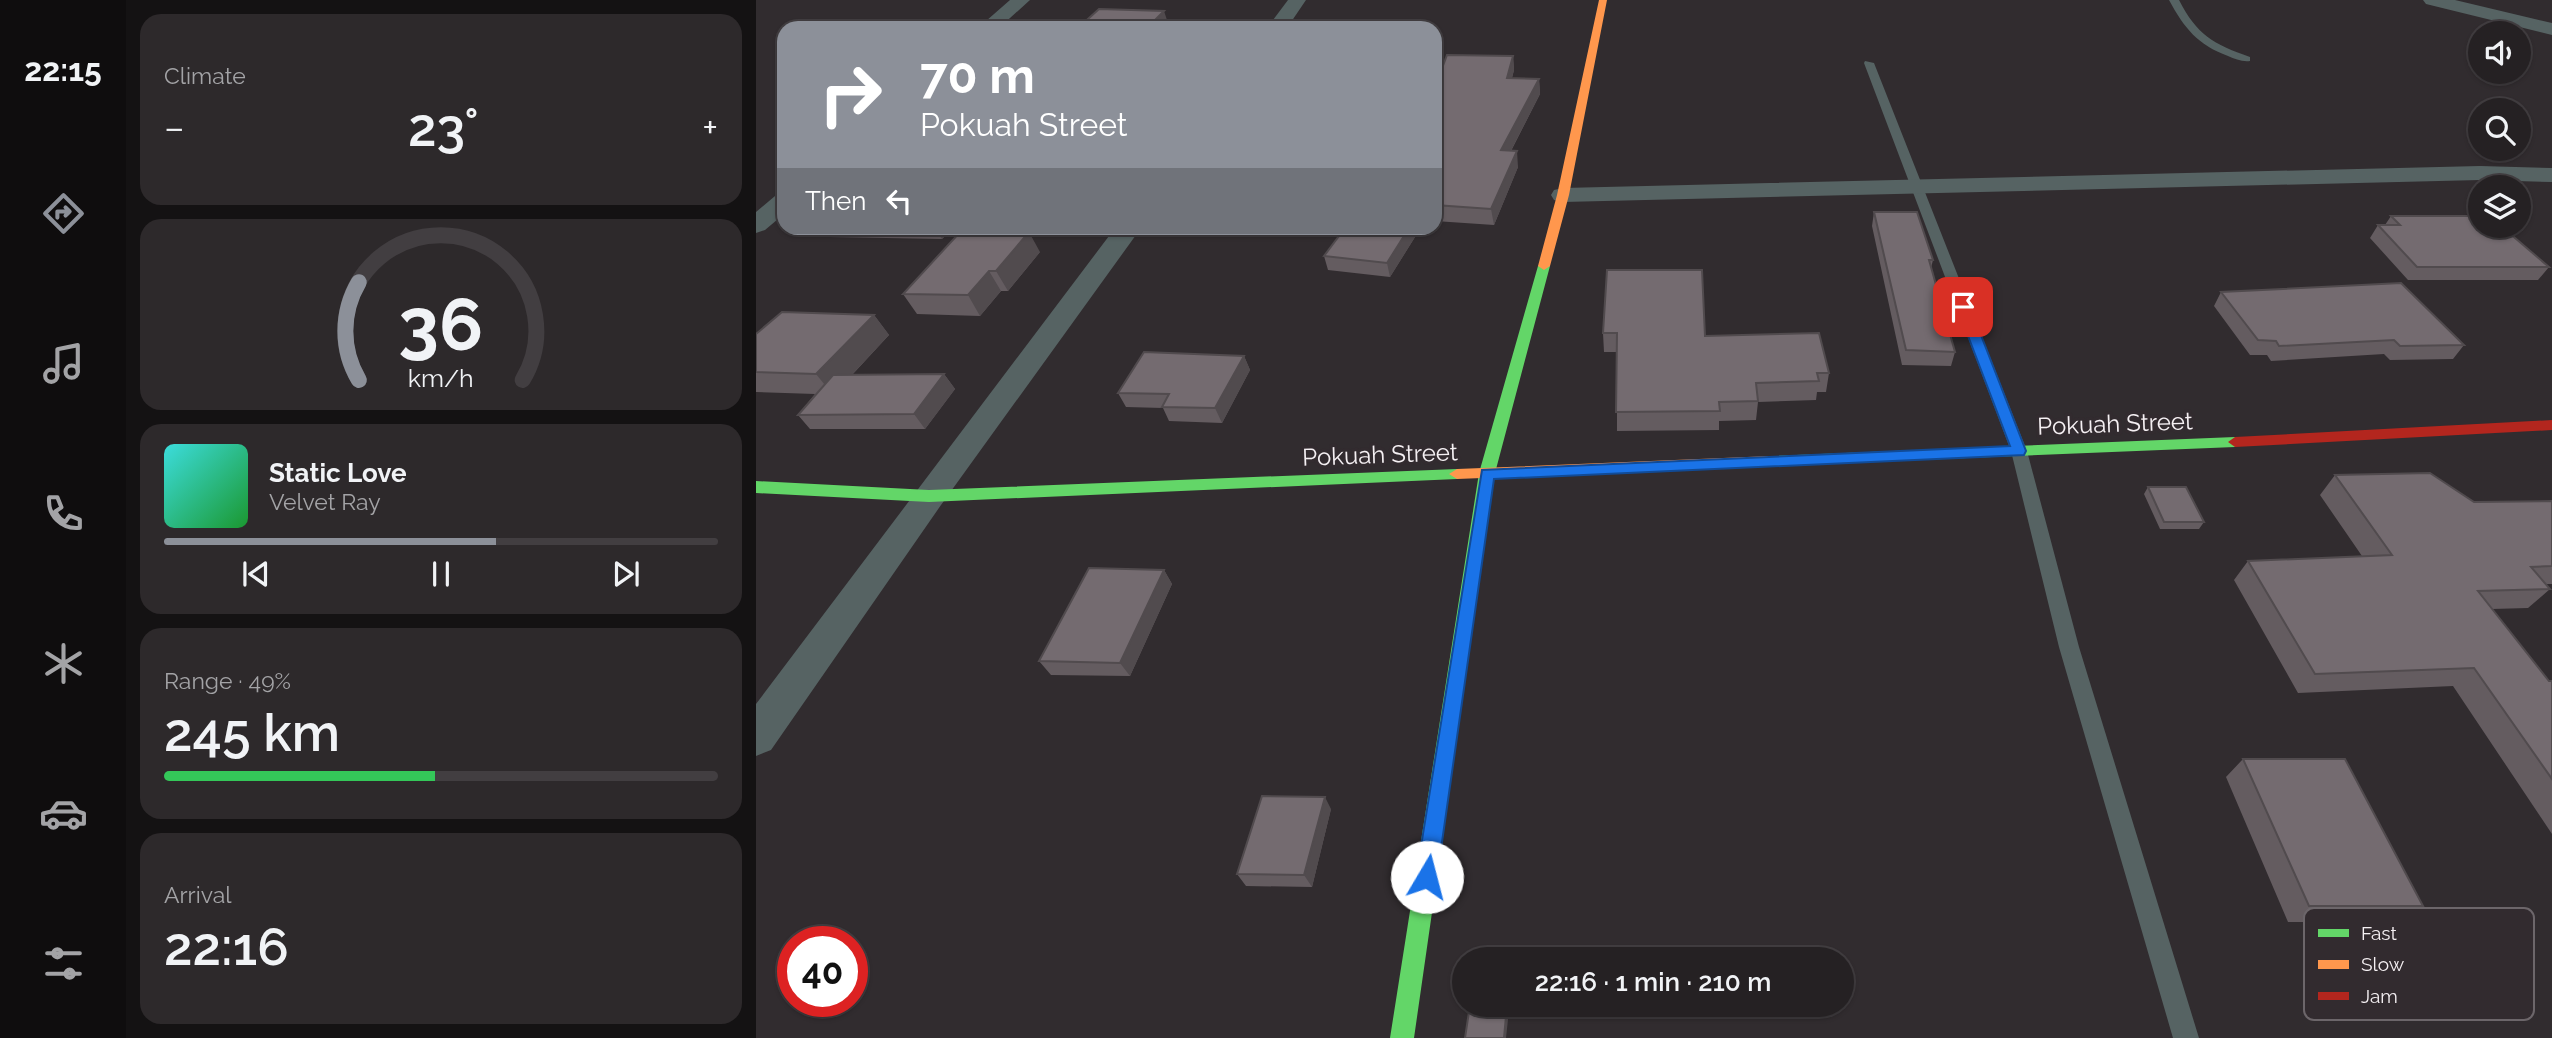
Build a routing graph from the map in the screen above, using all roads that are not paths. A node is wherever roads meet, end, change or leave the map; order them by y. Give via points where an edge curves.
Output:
1 (1021, 0) edge
2 (1297, 0) edge
3 (1603, 0) edge
4 (2174, 0) edge
5 (2432, 0) edge
6 (996, 21) edge
7 (1282, 21) edge
8 (2552, 29) edge
9 (2246, 59) dead end
10 (1869, 63) dead end
11 (2552, 175) edge
12 (1917, 186) junction
13 (1563, 195) junction
14 (777, 207) edge
15 (756, 225) edge
16 (1123, 235) edge
17 (2552, 425) edge
18 (2019, 451) junction
19 (1487, 473) junction
20 (756, 487) edge
21 (929, 496) junction
22 (756, 737) edge
23 (1402, 1038) edge
24 (2186, 1038) edge

1 - 6 street
2 - 7 street
3 - 13 street
4 - 9 lane via 2198,38
5 - 8 street
10 - 12 lane
11 - 12 street
12 - 13 street
12 - 18 lane
13 - 19 street
14 - 15 street
16 - 21 street
17 - 18 street, Pokuah Street
18 - 19 street, Pokuah Street
18 - 24 lane via 2069,647
19 - 21 street, Pokuah Street
19 - 23 street
20 - 21 street, Pokuah Street
21 - 22 street

